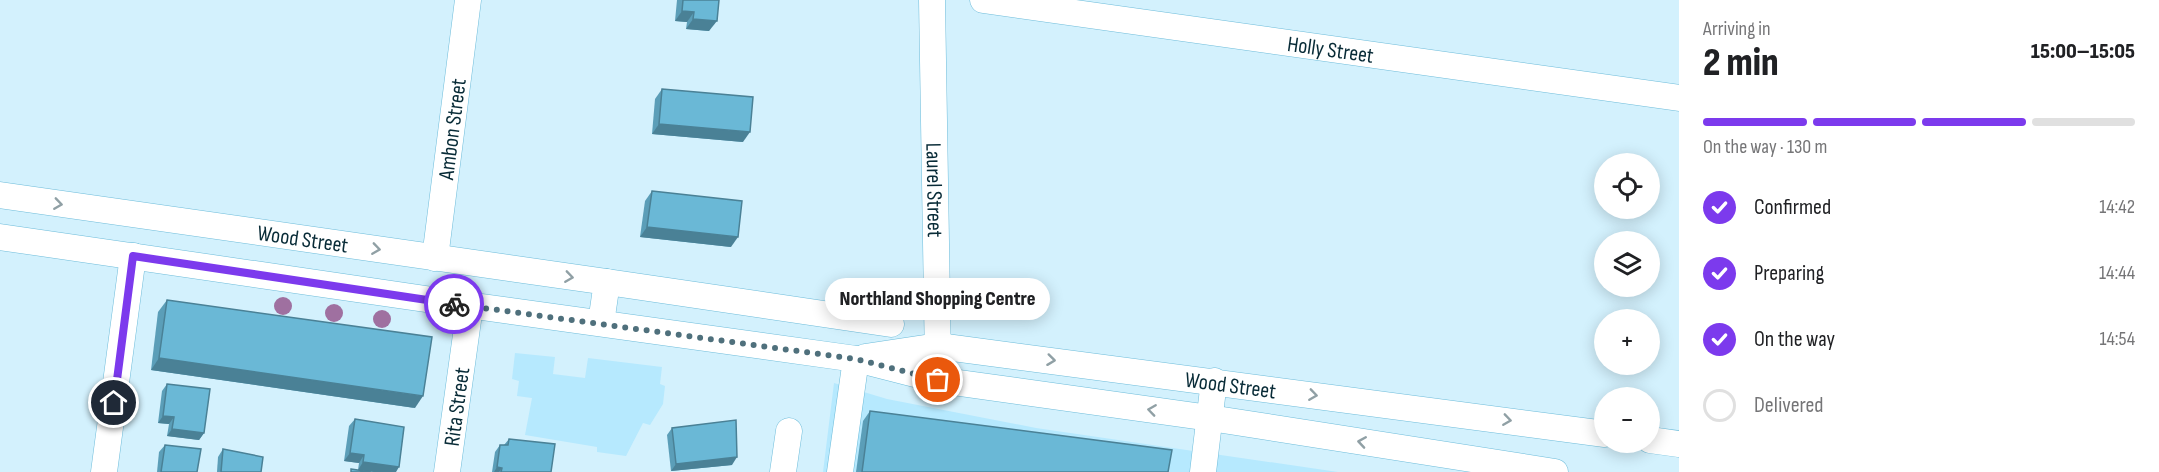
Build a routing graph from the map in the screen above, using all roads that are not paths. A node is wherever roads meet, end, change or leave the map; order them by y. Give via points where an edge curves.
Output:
1 (468, 0) edge
2 (932, 0) edge
3 (983, 0) edge
4 (1679, 98) edge
5 (0, 195) edge
6 (0, 237) edge
7 (133, 256) junction
8 (435, 258) junction
9 (607, 282) junction
10 (470, 306) junction
11 (601, 323) junction
12 (891, 324) dead end
13 (938, 346) junction
14 (856, 359) junction
15 (938, 380) junction
16 (1214, 381) junction
17 (1210, 418) junction
18 (789, 431) dead end
19 (1594, 433) edge
20 (1660, 441) edge
21 (1679, 444) edge
22 (104, 472) edge
23 (447, 472) edge
24 (783, 472) edge
25 (840, 472) edge
26 (1203, 472) edge
27 (1556, 472) edge

1 - 8 street, Ambon Street
2 - 13 street, Laurel Street
3 - 4 street, Holly Street
5 -> 8 street, Wood Street
6 - 7 street, Wood Street
7 - 10 street, Wood Street
7 - 22 street
8 -> 9 street, Wood Street
9 - 11 street
9 - 12 street, Wood Street
10 - 11 street, Wood Street
10 - 23 street, Rita Street
11 - 14 street, Wood Street
13 - 14 street, Wood Street
13 - 15 street, Laurel Street
13 -> 16 street, Wood Street
14 - 15 street, Wood Street
14 - 25 street
17 -> 15 street, Wood Street
16 - 17 street
16 -> 19 street, Wood Street
17 - 26 street
27 -> 17 street, Wood Street
18 - 24 street
20 - 21 street

